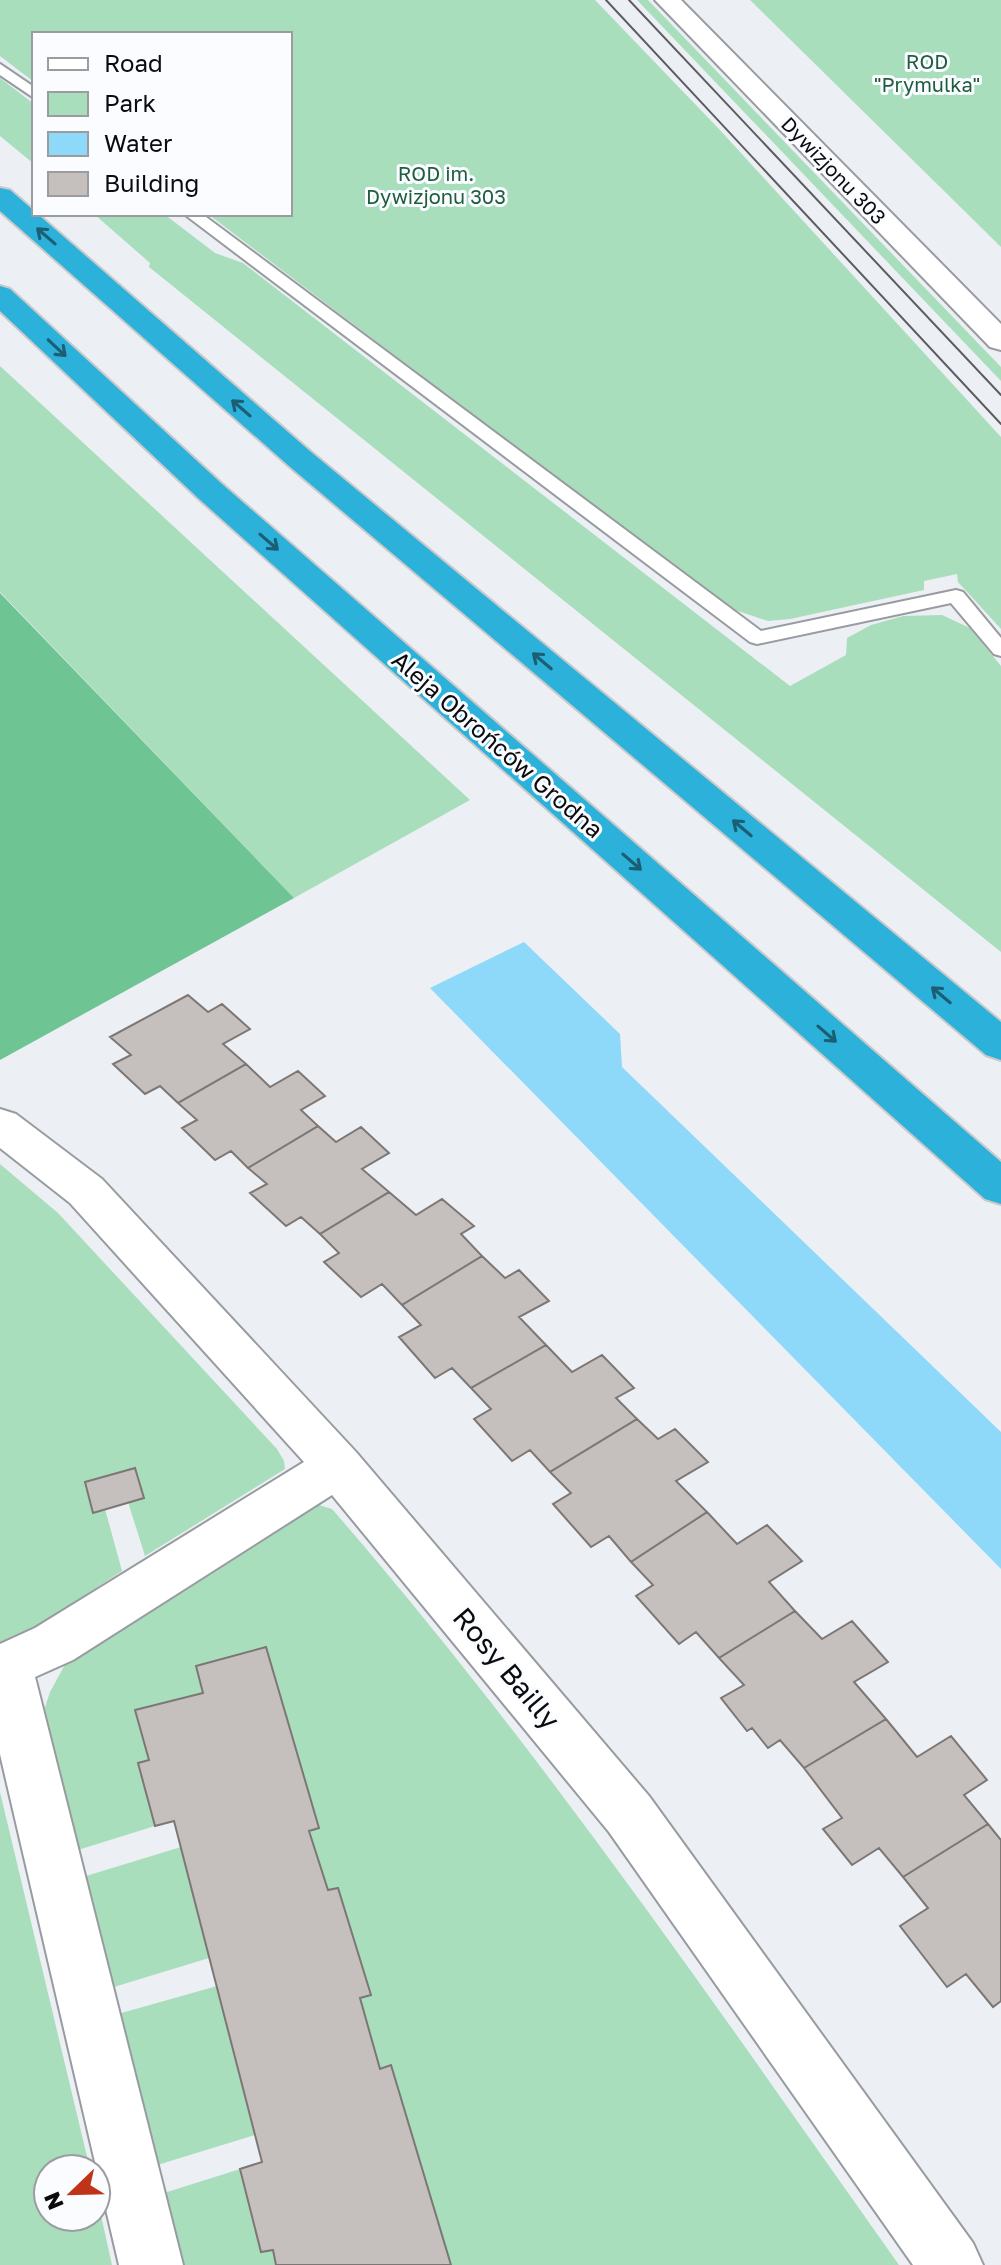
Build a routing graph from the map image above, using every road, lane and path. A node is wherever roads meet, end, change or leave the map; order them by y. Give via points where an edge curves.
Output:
1 (667, 0) edge
2 (0, 68) edge
3 (32, 92) edge
4 (0, 196) edge
5 (195, 216) edge
6 (0, 295) edge
7 (1001, 341) edge
8 (1001, 650) edge
9 (1001, 1045) edge
10 (0, 1125) edge
11 (1001, 1187) edge
12 (338, 1466) junction
13 (3, 1667) edge
14 (151, 2265) edge
15 (951, 2265) edge

1 - 7 street, Dywizjonu 303
2 - 3 lane
9 -> 4 highway via 300,459
5 - 8 lane via 757,638 956,596
6 -> 11 highway, Aleja Obrońców Grodna via 210,491
10 - 12 street, Rosy Bailly via 86,1191
12 - 13 street via 54,1644
12 - 15 street, Rosy Bailly via 629,1814
13 - 14 street

